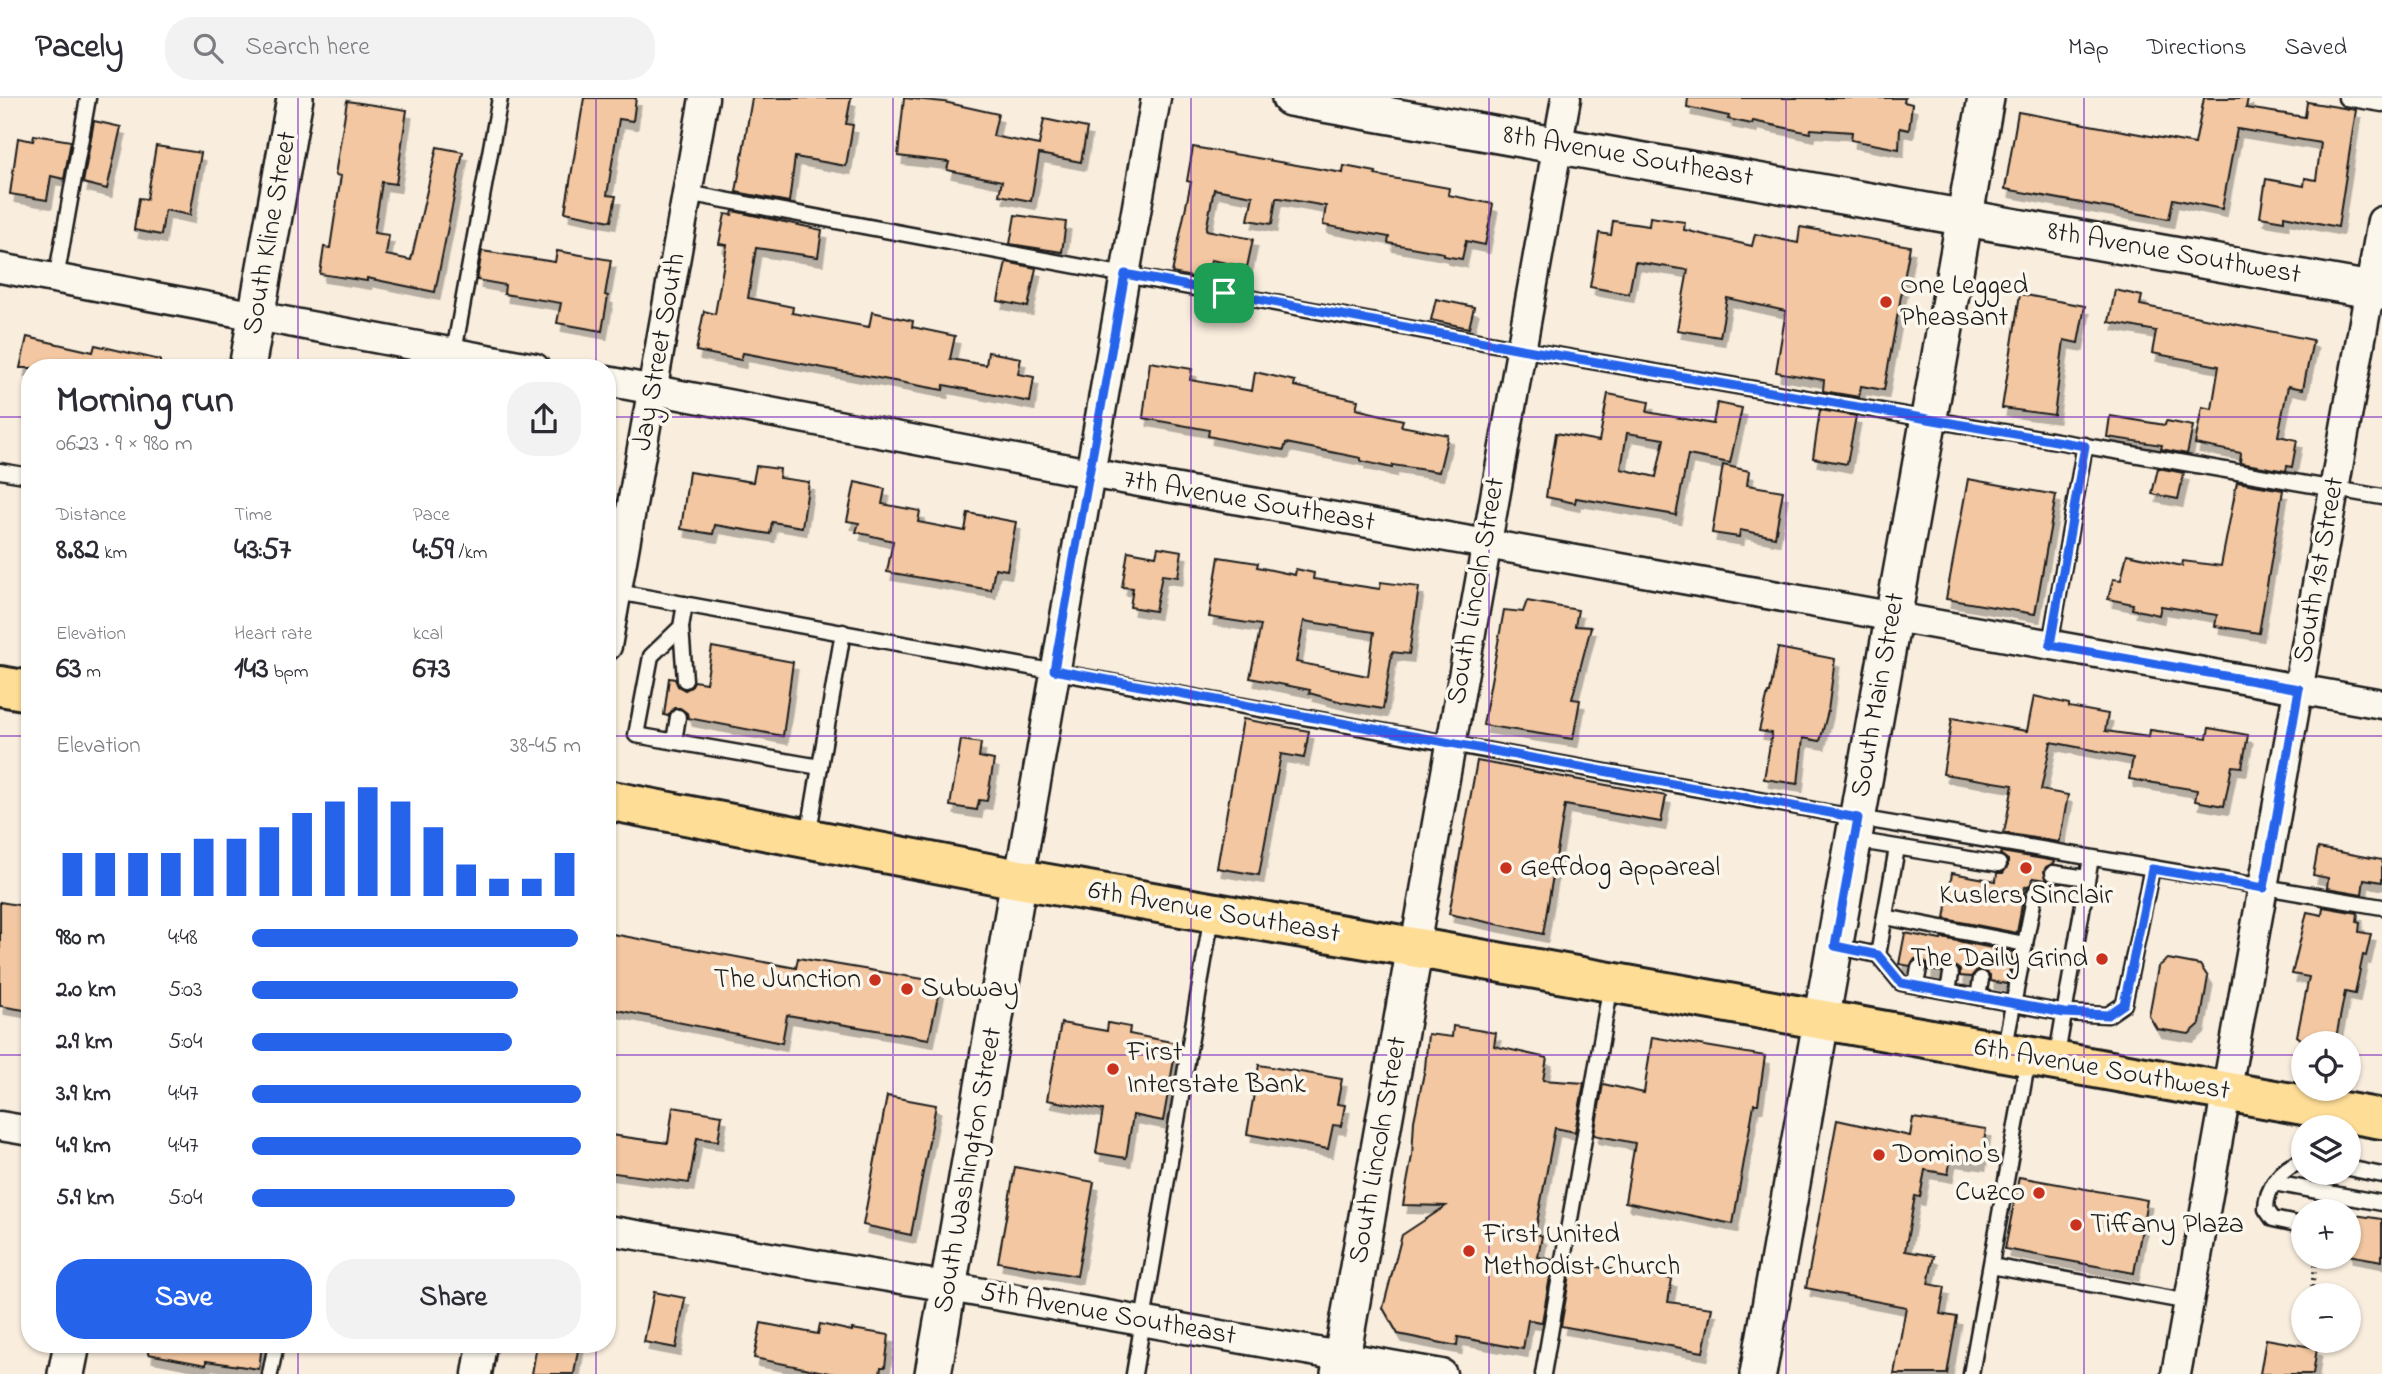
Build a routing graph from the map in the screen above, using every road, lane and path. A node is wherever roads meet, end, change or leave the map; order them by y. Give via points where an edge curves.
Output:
1 (88, 98) edge
2 (295, 98) edge
3 (500, 98) edge
4 (704, 98) edge
5 (1156, 98) edge
6 (1290, 98) edge
7 (1566, 98) edge
8 (1986, 98) edge
9 (2346, 98) edge
10 (2382, 104) edge
11 (1557, 145) junction
12 (687, 193) junction
13 (1966, 216) junction
14 (2382, 221) edge
15 (0, 268) edge
16 (1125, 274) junction
17 (57, 279) junction
18 (2376, 290) edge
19 (256, 317) junction
20 (1521, 349) junction
21 (454, 352) junction
22 (249, 359) edge
23 (489, 359) edge
24 (616, 383) edge
25 (653, 390) junction
26 (1928, 418) junction
27 (2085, 446) junction
28 (0, 471) edge
29 (1089, 473) junction
30 (21, 474) edge
31 (2335, 489) junction
32 (2382, 497) edge
33 (1485, 545) junction
34 (616, 571) edge
35 (616, 592) edge
36 (685, 604) junction
37 (1892, 618) junction
38 (681, 627) junction
39 (843, 632) junction
40 (2050, 645) junction
41 (1054, 670) junction
42 (685, 680) dead end
43 (0, 686) edge
44 (2299, 689) junction
45 (21, 690) edge
46 (2382, 704) edge
47 (678, 717) dead end
48 (674, 741) junction
49 (1450, 744) junction
50 (820, 767) junction
51 (616, 802) edge
52 (1856, 829) junction
53 (807, 838) junction
54 (1897, 848) junction
55 (2091, 858) junction
56 (1998, 864) dead end
57 (2152, 869) junction
58 (2053, 873) dead end
59 (2087, 878) junction
60 (1019, 879) junction
61 (2264, 888) junction
62 (2035, 892) dead end
63 (2382, 907) edge
64 (1212, 912) junction
65 (1885, 917) junction
66 (2025, 944) junction
67 (1835, 946) junction
68 (1415, 947) junction
69 (1878, 955) junction
70 (1919, 968) dead end
71 (1951, 974) dead end
72 (1981, 979) dead end
73 (1611, 982) junction
74 (1916, 985) junction
75 (1948, 991) junction
76 (1978, 997) junction
77 (2013, 1004) junction
78 (2064, 1013) junction
79 (1822, 1020) junction
80 (2029, 1057) junction
81 (2228, 1093) junction
82 (2382, 1119) edge
83 (0, 1126) edge
84 (21, 1130) edge
85 (2291, 1165) edge
86 (2361, 1171) edge
87 (2382, 1175) edge
88 (2277, 1181) junction
89 (2382, 1195) edge
90 (2382, 1203) edge
91 (2291, 1223) edge
92 (616, 1232) edge
93 (1991, 1266) junction
94 (949, 1287) junction
95 (2189, 1302) junction
96 (1144, 1321) junction
97 (70, 1353) edge
98 (274, 1353) edge
99 (480, 1353) edge
100 (1340, 1365) edge
101 (66, 1374) edge
102 (270, 1374) edge
103 (477, 1374) edge
104 (933, 1374) edge
105 (1135, 1374) edge
106 (1442, 1374) edge
107 (1543, 1374) edge
108 (1758, 1374) edge
109 (1971, 1374) edge
110 (2176, 1374) edge

1 - 17 lane
2 - 19 street, South Kline Street
3 - 21 lane
4 - 12 street, Jay Street South
5 - 16 street, South Washington Street
6 - 11 street, 8th Avenue Southeast
7 - 11 street, South Lincoln Street
8 - 13 street, South Main Street
9 - 10 lane
11 - 13 street, 8th Avenue Southeast
11 - 20 street, South Lincoln Street
12 - 16 lane
12 - 25 street, Jay Street South
13 - 18 street, 8th Avenue Southwest
13 - 26 street, South Main Street
14 - 18 street, South 1st Street
15 - 17 street
16 - 20 lane
16 - 29 street, South Washington Street
17 - 19 street
18 - 31 street, South 1st Street
19 - 21 street
19 - 22 street, South Kline Street
20 - 26 lane
20 - 33 street, South Lincoln Street
21 - 23 street
24 - 25 street, 7th Avenue Southeast
25 - 29 street, 7th Avenue Southeast
25 - 34 street, Jay Street South
26 - 27 lane
26 - 37 street, South Main Street
27 - 31 lane
27 - 40 lane
28 - 30 lane
29 - 33 street, 7th Avenue Southeast
29 - 41 street, South Washington Street
31 - 32 lane
31 - 44 street, South 1st Street
33 - 37 street, 7th Avenue Southeast
33 - 49 street, South Lincoln Street
35 - 36 lane
36 - 38 lane
36 - 39 lane
37 - 40 street, 7th Avenue Southeast
37 - 52 street, South Main Street
38 - 42 lane
38 - 48 lane via 651,656 636,735
39 - 41 lane
39 - 50 lane
40 - 44 street, 7th Avenue Southeast
41 - 49 lane
41 - 60 street, South Washington Street
43 - 45 highway
44 - 46 street, 7th Avenue Southeast
44 - 61 street, South 1st Street
47 - 48 lane
48 - 50 lane
49 - 52 lane
49 - 68 street, South Lincoln Street
50 - 53 lane
51 - 53 highway, 6th Avenue Southeast
52 - 54 lane
52 - 55 lane
52 - 67 street, South Main Street
53 - 60 highway, 6th Avenue Southeast
54 - 56 lane
54 - 65 lane
55 - 57 lane
55 - 59 lane
57 - 61 lane
57 - 78 lane via 2124,1004 2108,1015
58 - 59 lane
59 - 78 lane
60 - 64 highway, 6th Avenue Southeast
60 - 94 street, South Washington Street
61 - 63 lane
61 - 81 street, South 1st Street
62 - 66 lane
64 - 68 highway, 6th Avenue Southeast
64 - 96 lane
65 - 66 lane via 1925,931 1987,943
65 - 69 lane
66 - 77 lane
67 - 69 lane
67 - 79 street, South Main Street
68 - 73 highway, 6th Avenue Southeast
68 - 100 street, South Lincoln Street
69 - 74 lane via 1901,983
70 - 74 lane
71 - 75 lane
72 - 76 lane
73 - 79 highway, 6th Avenue Southeast
73 - 107 lane
74 - 75 lane
75 - 76 lane
76 - 77 lane
77 - 78 lane
77 - 80 lane
78 - 80 lane
79 - 80 highway, 6th Avenue Southwest
79 - 108 street, South Main Street
80 - 81 highway, 6th Avenue Southwest
80 - 93 lane
81 - 82 highway, 6th Avenue Southwest
81 - 95 street, South 1st Street
83 - 84 street
85 - 88 lane
86 - 87 lane
88 - 89 lane
88 - 90 lane
88 - 91 lane via 2266,1196 2266,1209 2273,1219
92 - 94 street, 5th Avenue Southeast
93 - 95 lane
93 - 109 lane
94 - 96 street, 5th Avenue Southeast
94 - 104 street, South Washington Street
95 - 110 street, South 1st Street
96 - 100 street, 5th Avenue Southeast
96 - 105 lane
97 - 101 street
98 - 102 lane
99 - 103 street
100 - 106 street, 5th Avenue Southeast

